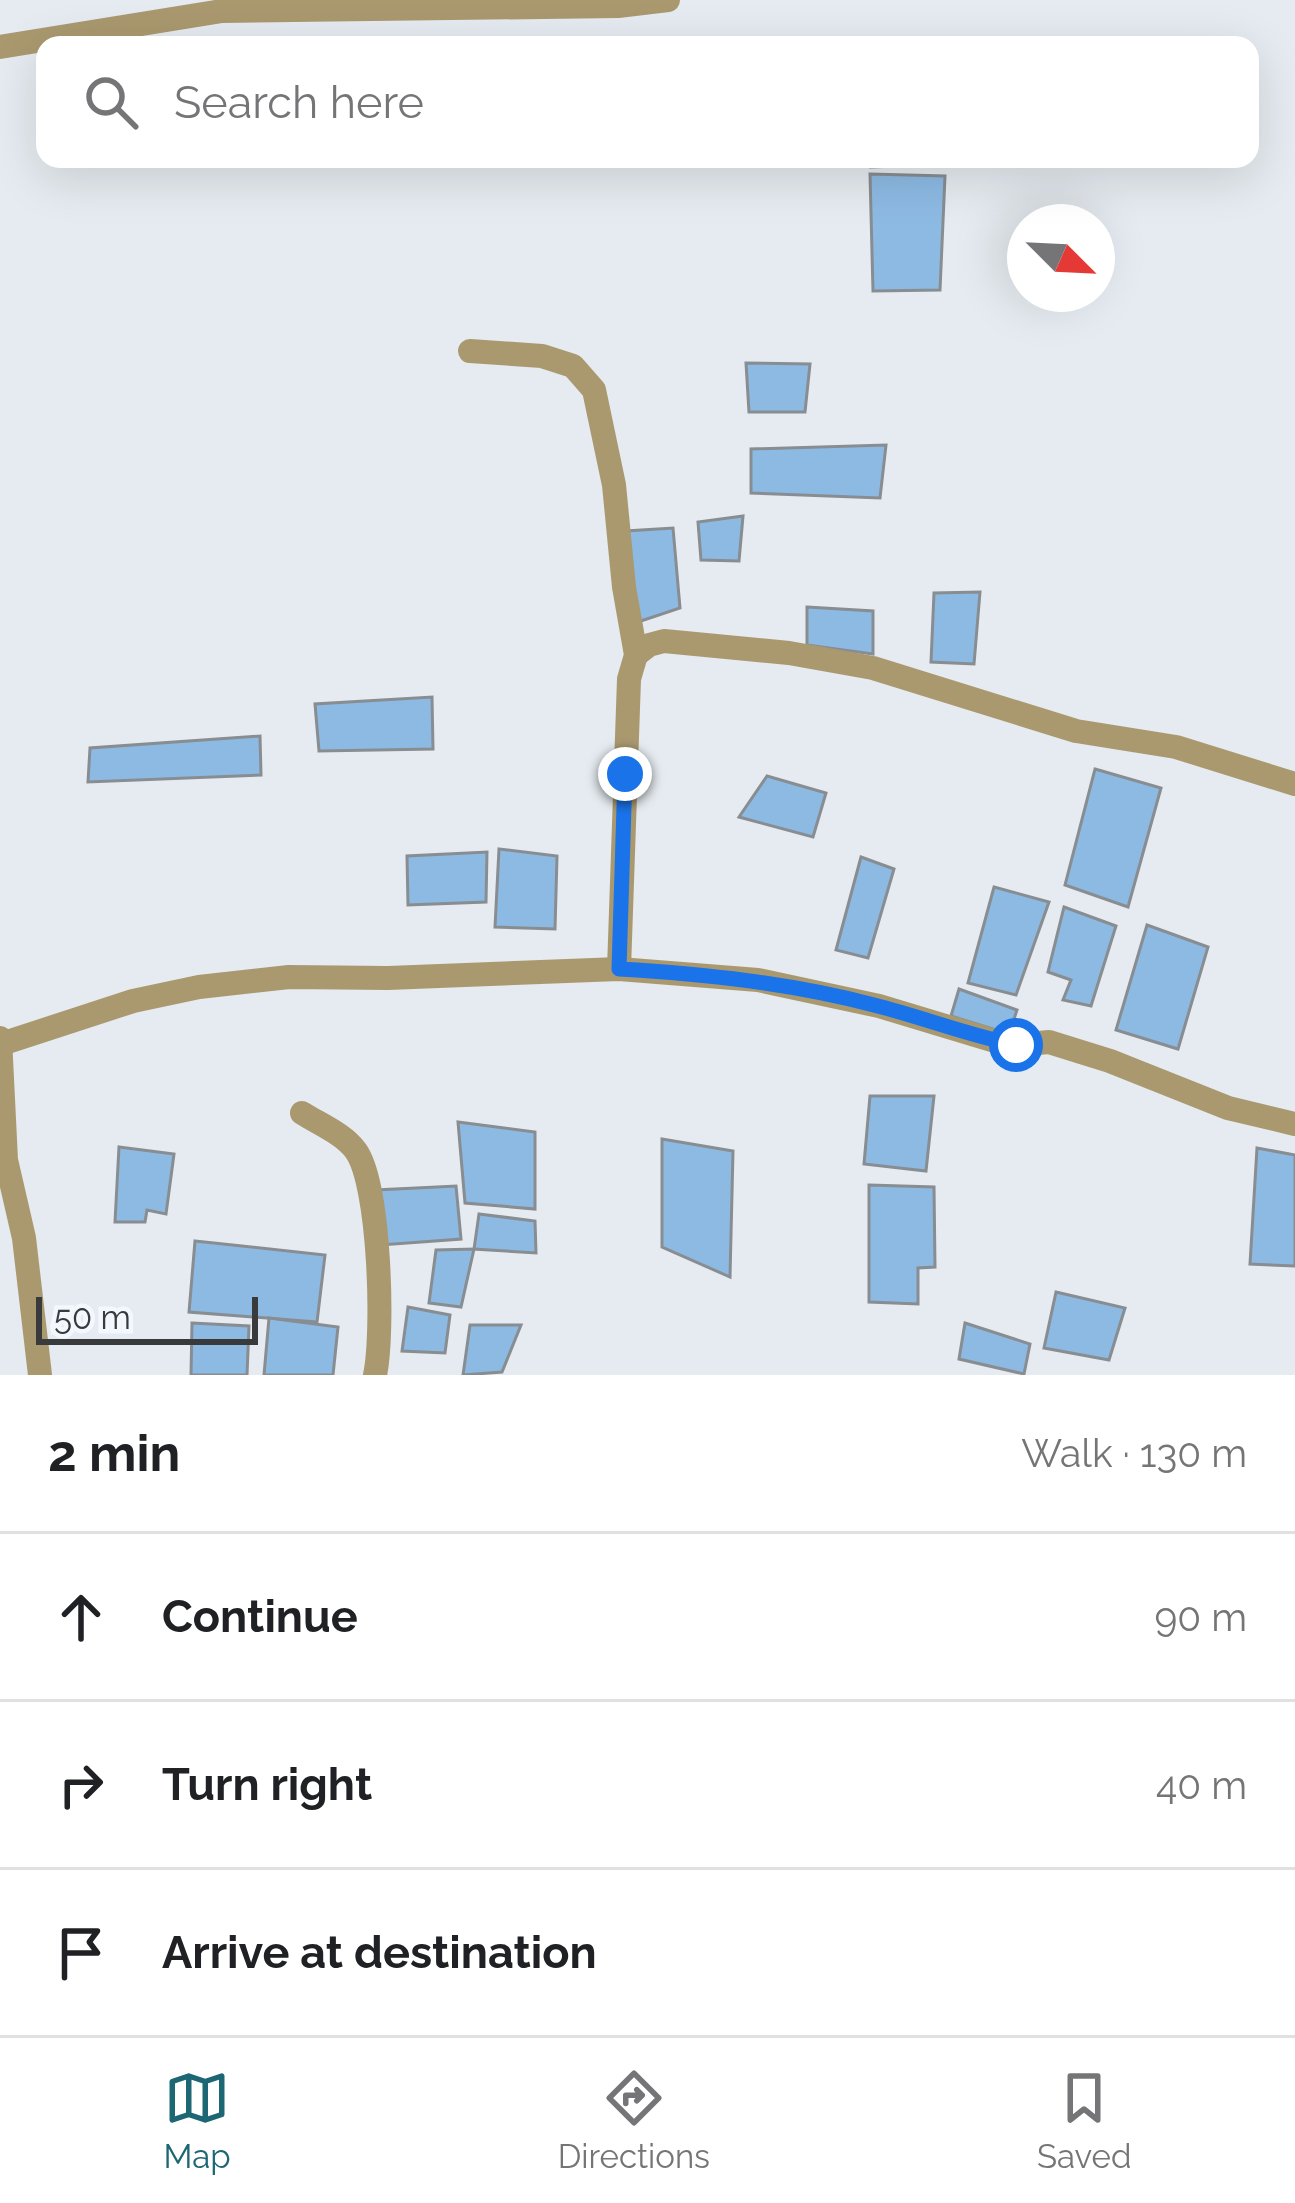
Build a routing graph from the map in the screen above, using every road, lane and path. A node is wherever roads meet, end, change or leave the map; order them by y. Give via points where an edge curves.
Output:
1 (668, 0) edge
2 (222, 6) edge
3 (60, 36) edge
4 (36, 40) edge
5 (0, 47) edge
6 (470, 351) dead end
7 (636, 655) junction
8 (1295, 784) edge
9 (619, 969) junction
10 (0, 1041) edge
11 (302, 1113) dead end
12 (1294, 1122) edge
13 (3, 1159) edge
14 (40, 1375) edge
15 (375, 1375) edge

1 - 2 street
2 - 3 street
4 - 5 street
6 - 7 street via 542,356 573,366 594,390
7 - 8 street via 664,640 873,668 1076,731 1176,747
7 - 9 street
9 - 10 street via 289,977 199,987
9 - 12 street via 758,980 995,1041 1049,1042 1228,1108
10 - 13 street
11 - 15 street via 352,1145 364,1164 379,1300
13 - 14 street via 31,1281

